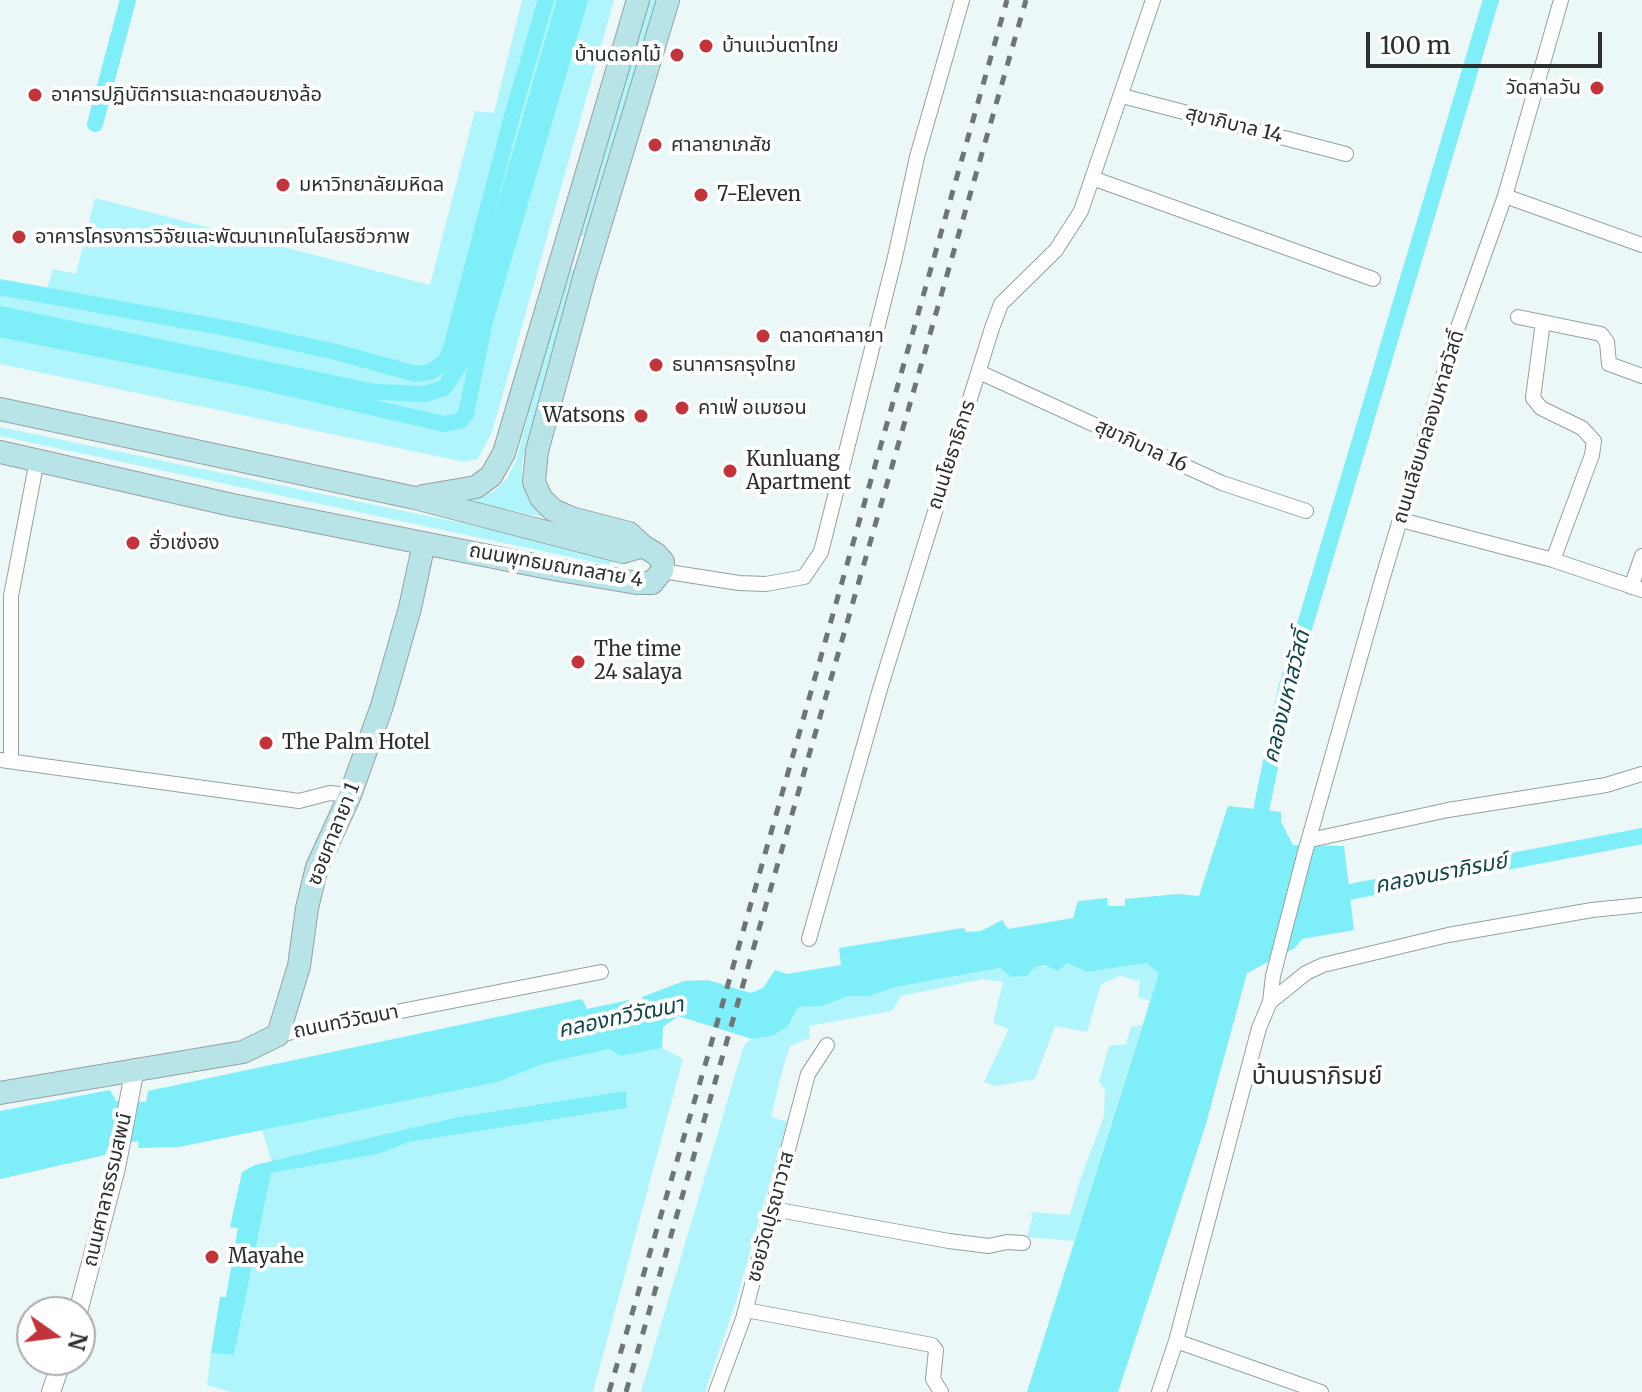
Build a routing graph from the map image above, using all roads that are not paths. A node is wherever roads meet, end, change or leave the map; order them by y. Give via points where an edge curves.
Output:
1 (638, 0) edge
2 (668, 0) edge
3 (962, 0) edge
4 (1153, 0) edge
5 (1561, 0) edge
6 (1122, 96) junction
7 (1346, 154) dead end
8 (1092, 178) junction
9 (1505, 196) junction
10 (1642, 245) edge
11 (563, 250) junction
12 (590, 257) junction
13 (1373, 279) dead end
14 (1518, 317) dead end
15 (1543, 322) junction
16 (979, 372) junction
17 (1642, 376) edge
18 (0, 409) edge
19 (0, 452) edge
20 (37, 460) junction
21 (415, 498) junction
22 (1306, 511) dead end
23 (1401, 520) junction
24 (424, 543) junction
25 (643, 546) junction
26 (1642, 556) edge
27 (1553, 560) junction
28 (662, 571) junction
29 (1636, 588) edge
30 (5, 595) edge
31 (6, 761) edge
32 (1642, 774) edge
33 (350, 795) junction
34 (1310, 840) junction
35 (1642, 905) edge
36 (809, 939) dead end
37 (601, 972) dead end
38 (1270, 1002) junction
39 (278, 1035) junction
40 (827, 1045) dead end
41 (134, 1076) junction
42 (0, 1093) edge
43 (773, 1209) junction
44 (1023, 1243) dead end
45 (82, 1296) edge
46 (746, 1310) junction
47 (1176, 1341) junction
48 (716, 1392) edge
49 (941, 1392) edge
50 (1159, 1392) edge
51 (1321, 1392) edge

1 - 11 main road
2 - 12 main road
3 - 28 street via 917,157 821,552 804,577 766,584
4 - 6 street, ถนนโยธาธิการ
5 - 9 street, ถนนเลียบคลองมหาสวัสดิ์
6 - 7 street, สุขาภิบาล 14
6 - 8 street, ถนนโยธาธิการ
8 - 13 street
8 - 16 street, ถนนโยธาธิการ via 1081,211 1056,250 1001,304
9 - 10 street
9 - 23 street, ถนนเลียบคลองมหาสวัสดิ์ via 1456,333
11 - 12 street
11 - 21 main road via 504,453 491,476 476,487
12 - 25 main road via 537,451 534,482 553,510 629,533
14 - 15 street
15 - 17 street via 1601,334 1609,364
15 - 27 street via 1533,398 1594,441
16 - 22 street, สุขาภิบาล 16 via 1222,483
16 - 36 street, ถนนโยธาธิการ
18 - 21 main road, ถนนพุทธมณฑลสาย 4
19 - 20 main road, ถนนพุทธมณฑลสาย 4
20 - 24 main road, ถนนพุทธมณฑลสาย 4
20 - 30 street
21 - 25 main road, ถนนพุทธมณฑลสาย 4 via 623,552
23 - 27 street
23 - 34 street, ถนนเลียบคลองมหาสวัสดิ์
24 - 28 main road, ถนนพุทธมณฑลสาย 4 via 637,583 652,583
24 - 33 main road, ซอยศาลายา 1 via 395,665
25 - 28 main road, ถนนพุทธมณฑลสาย 4 via 663,562
26 - 29 street
27 - 29 street
30 - 31 street
31 - 33 street via 299,801 330,793
32 - 34 street
33 - 39 main road, ซอยศาลายา 1 via 317,867 299,966
34 - 38 street, ถนนเลียบคลองมหาสวัสดิ์
35 - 38 street via 1448,935 1323,965
37 - 39 street, ถนนทวีวัฒนา
38 - 47 street, ถนนเลียบคลองมหาสวัสดิ์
39 - 41 main road, ถนนทวีวัฒนา via 243,1052
40 - 43 street, ซอยวัดปุรณาวาส via 808,1074
41 - 42 main road, ถนนทวีวัฒนา
41 - 45 street, ถนนศาลาธรรมสพน์
43 - 44 street via 949,1241
43 - 46 street, ซอยวัดปุรณาวาส
46 - 48 street, ซอยวัดปุรณาวาส
46 - 49 street via 932,1345 933,1379
47 - 50 street, ถนนเลียบคลองมหาสวัสดิ์
47 - 51 street

